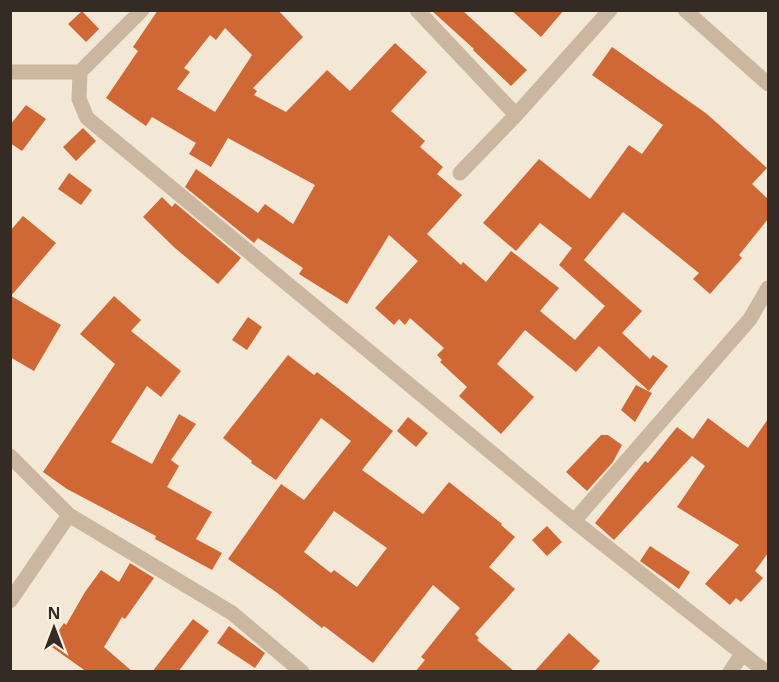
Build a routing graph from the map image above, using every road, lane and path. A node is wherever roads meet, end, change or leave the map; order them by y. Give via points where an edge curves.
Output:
1 (142, 10) edge
2 (417, 10) edge
3 (610, 10) edge
4 (685, 10) edge
5 (10, 72) edge
6 (80, 72) junction
7 (768, 84) edge
8 (516, 115) junction
9 (460, 173) dead end
10 (768, 288) edge
11 (10, 456) edge
12 (69, 515) junction
13 (574, 521) junction
14 (10, 601) edge
15 (742, 654) junction
16 (302, 672) edge
17 (730, 672) edge
18 (766, 672) edge

1 - 6 street
2 - 8 street
3 - 8 street
4 - 7 street
5 - 6 street
6 - 13 street via 79,99 87,118
8 - 9 street
10 - 13 street via 750,318
11 - 12 street
12 - 14 street
12 - 16 street via 232,613
13 - 15 street
15 - 17 street
15 - 18 street

